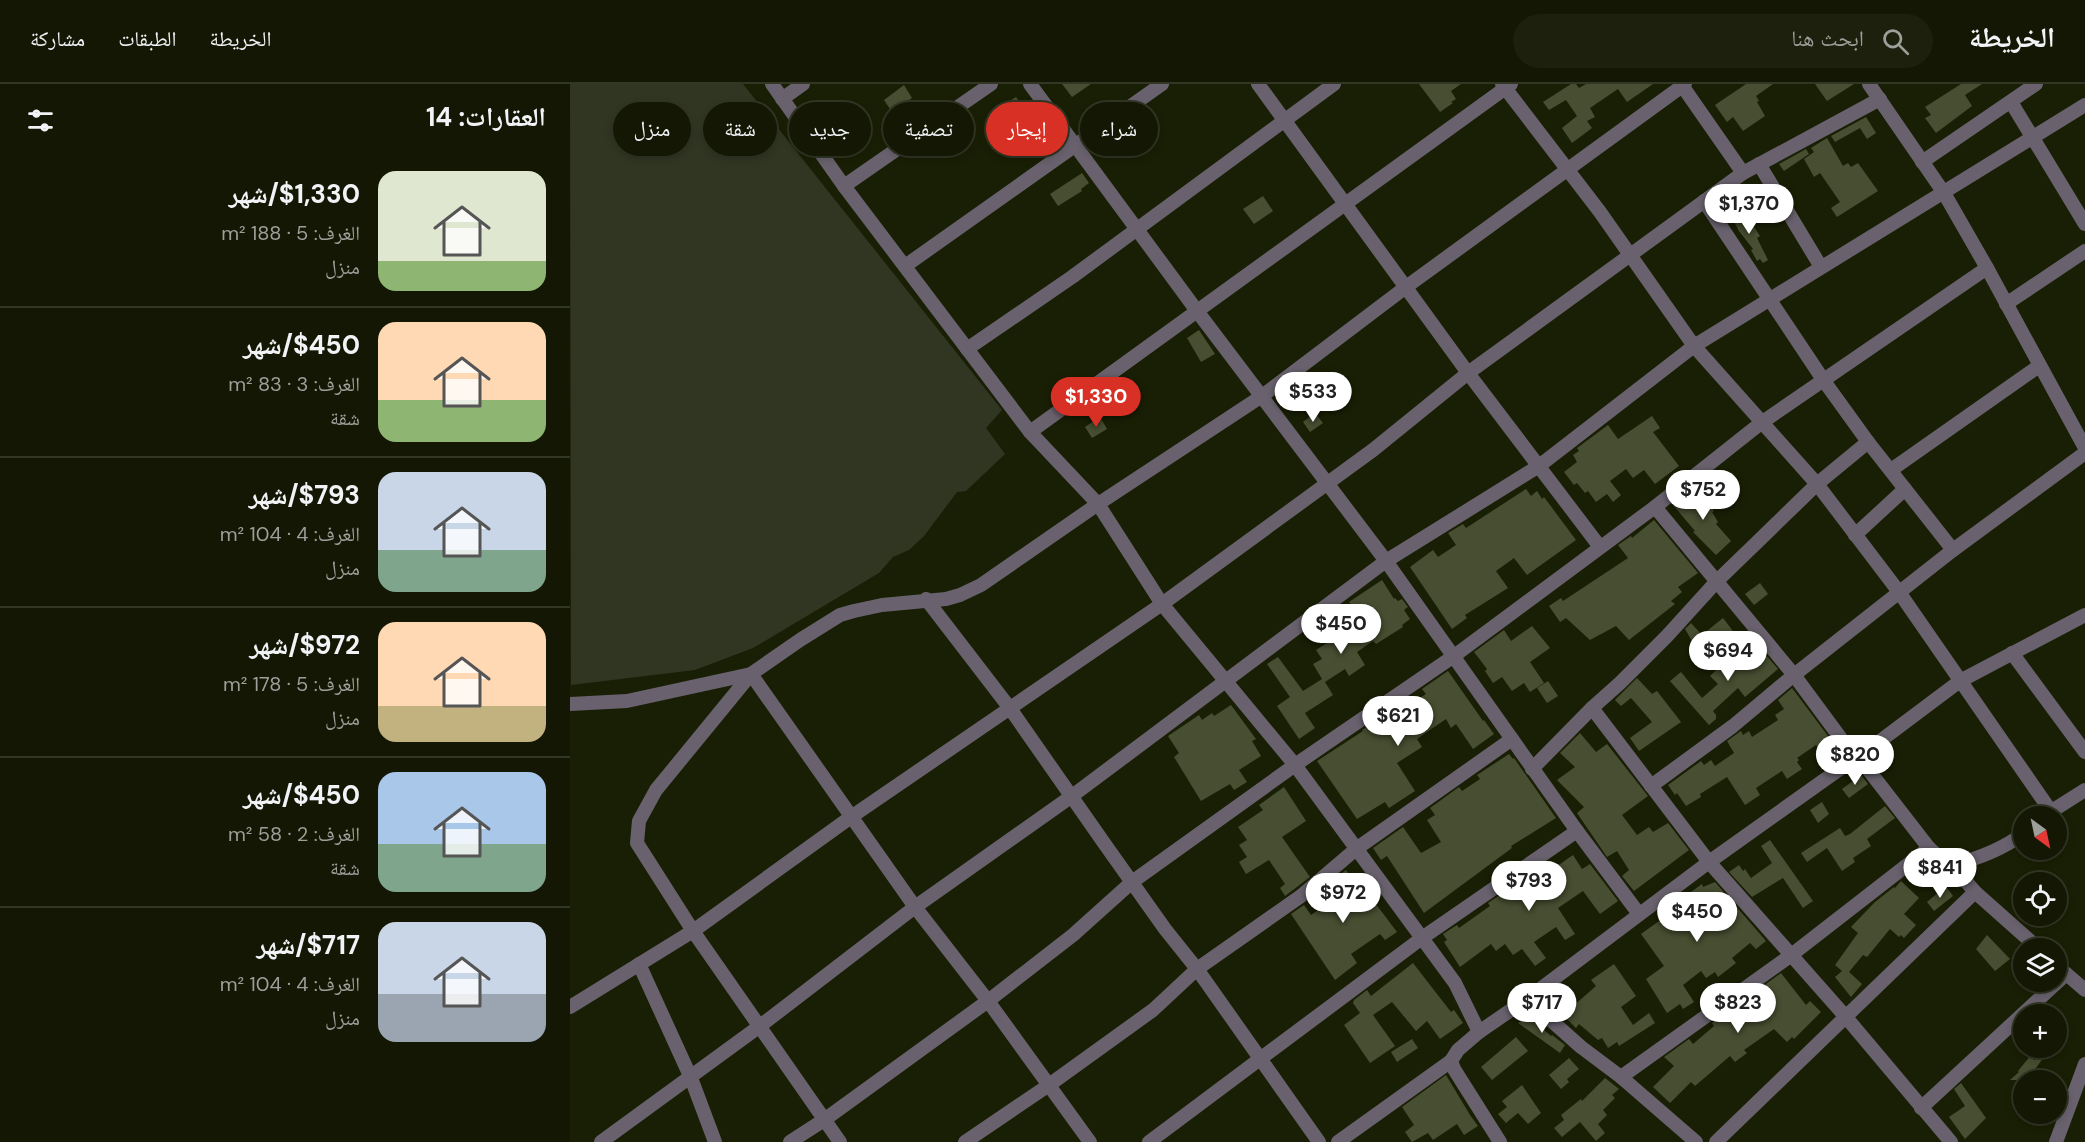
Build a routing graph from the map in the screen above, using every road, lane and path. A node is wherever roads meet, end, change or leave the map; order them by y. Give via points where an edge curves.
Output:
1 (772, 84) edge
2 (803, 84) edge
3 (990, 84) edge
4 (1030, 84) edge
5 (1162, 84) edge
6 (1258, 84) edge
7 (1334, 84) edge
8 (1869, 84) edge
9 (2036, 84) edge
10 (1506, 85) edge
11 (1683, 85) edge
12 (782, 99) junction
13 (1880, 99) junction
14 (2011, 102) junction
15 (2085, 105) edge
16 (1285, 121) junction
17 (2034, 138) junction
18 (1076, 145) junction
19 (1922, 162) junction
20 (1759, 164) junction
21 (1567, 169) junction
22 (1743, 173) junction
23 (844, 186) junction
24 (1944, 193) junction
25 (1704, 201) junction
26 (1344, 204) junction
27 (2085, 224) edge
28 (1137, 229) junction
29 (2085, 251) edge
30 (1631, 255) junction
31 (905, 266) junction
32 (1821, 267) junction
33 (1988, 268) junction
34 (1406, 286) junction
35 (1769, 300) junction
36 (2006, 304) junction
37 (1197, 311) junction
38 (1694, 346) junction
39 (967, 350) junction
40 (2039, 366) junction
41 (1468, 373) junction
42 (1824, 381) junction
43 (1262, 396) junction
44 (1761, 423) junction
45 (1030, 432) junction
46 (1868, 442) junction
47 (2085, 447) edge
48 (2085, 453) edge
49 (1539, 466) junction
50 (1891, 470) junction
51 (1327, 483) junction
52 (1816, 484) junction
53 (1905, 489) junction
54 (1098, 504) junction
55 (1655, 507) junction
56 (1855, 535) junction
57 (1600, 547) junction
58 (1953, 550) junction
59 (1386, 561) junction
60 (1717, 581) junction
61 (1899, 592) junction
62 (926, 600) junction
63 (1162, 604) junction
64 (2085, 615) edge
65 (2012, 653) junction
66 (1454, 656) junction
67 (751, 674) junction
68 (1794, 675) junction
69 (1226, 680) junction
70 (1960, 681) junction
71 (570, 704) edge
72 (1009, 707) junction
73 (1592, 708) junction
74 (1512, 739) junction
75 (2085, 752) edge
76 (1856, 759) junction
77 (1295, 765) junction
78 (1532, 769) junction
79 (1651, 786) junction
80 (2085, 790) edge
81 (1072, 796) junction
82 (2071, 798) junction
83 (2042, 806) edge
84 (2058, 806) edge
85 (2085, 807) edge
86 (851, 818) junction
87 (1577, 831) junction
88 (2013, 839) edge
89 (1929, 848) junction
90 (1356, 849) junction
91 (1709, 862) junction
92 (1952, 865) junction
93 (1132, 882) junction
94 (1976, 892) junction
95 (915, 907) junction
96 (1639, 914) junction
97 (693, 932) junction
98 (1422, 938) junction
99 (2027, 938) edge
100 (1790, 956) junction
101 (639, 964) junction
102 (1197, 969) junction
103 (2067, 974) edge
104 (2085, 990) edge
105 (2038, 992) edge
106 (1527, 999) junction
107 (988, 1001) junction
108 (570, 1006) edge
109 (1845, 1016) junction
110 (760, 1026) junction
111 (1479, 1032) junction
112 (1261, 1058) junction
113 (1451, 1061) junction
114 (2085, 1064) edge
115 (1621, 1077) junction
116 (691, 1078) junction
117 (1049, 1085) junction
118 (1921, 1108) junction
119 (824, 1120) junction
120 (601, 1142) edge
121 (715, 1142) edge
122 (790, 1142) edge
123 (840, 1142) edge
124 (965, 1142) edge
125 (1090, 1142) edge
126 (1149, 1142) edge
127 (1319, 1142) edge
128 (1338, 1142) edge
129 (1500, 1142) edge
130 (1696, 1142) edge
131 (1716, 1142) edge
132 (1951, 1142) edge
133 (2056, 1142) edge

1 - 12 street
2 - 12 street
3 - 23 street
4 - 18 street
5 - 18 street
6 - 16 street
7 - 16 street
8 - 13 street
9 - 14 street
10 - 21 street
10 - 26 street
11 - 21 street
11 - 22 street
12 - 23 street
13 - 19 street
13 - 20 street
14 - 17 street
14 - 19 street
15 - 17 street
16 - 26 street
16 - 28 street
17 - 24 street
17 - 27 street
18 - 28 street
18 - 31 street
19 - 24 street
20 - 22 street
20 - 32 street
21 - 30 street
21 - 34 street
22 - 25 street
23 - 31 street
24 - 32 street
24 - 33 street
25 - 30 street
25 - 35 street
26 - 34 street
26 - 37 street
28 - 37 street
28 - 39 street
29 - 36 street
30 - 38 street
30 - 41 street
31 - 39 street
32 - 35 street
33 - 36 street
33 - 42 street
34 - 41 street
34 - 43 street
35 - 38 street
35 - 42 street
36 - 40 street
37 - 43 street
37 - 45 street
38 - 44 street
38 - 49 street
39 - 45 street
40 - 47 street
40 - 50 street
41 - 49 street
41 - 51 street
42 - 44 street
42 - 46 street
43 - 51 street
43 - 54 street
44 - 52 street
44 - 55 street
45 - 54 street
46 - 50 street
46 - 52 street
48 - 58 street
49 - 57 street
49 - 59 street
50 - 53 street
51 - 59 street
51 - 63 street
52 - 56 street
52 - 60 street
53 - 56 street
53 - 58 street
54 - 62 street via 981,585 960,595
54 - 63 street
55 - 57 street
55 - 60 street
56 - 61 street
57 - 66 street
58 - 61 street
59 - 66 street
59 - 69 street
60 - 68 street
60 - 73 street
61 - 68 street
61 - 70 street
62 - 67 street via 840,615
62 - 72 street
63 - 69 street
63 - 72 street
64 - 65 street
65 - 70 street
65 - 75 street
66 - 74 street
66 - 77 street
67 - 71 street via 627,701
67 - 86 street
67 - 97 street via 656,790 639,821 637,843
68 - 76 street
68 - 79 street
69 - 77 street
69 - 81 street
70 - 76 street
70 - 83 street
72 - 81 street
72 - 86 street
73 - 78 street
73 - 79 street
74 - 78 street
74 - 90 street
76 - 89 street
76 - 91 street
77 - 90 street
77 - 93 street
78 - 87 street
79 - 91 street
80 - 82 street
81 - 93 street
81 - 95 street
82 - 84 street
82 - 85 street
86 - 95 street
86 - 97 street
87 - 96 street
87 - 98 street
88 - 92 street
89 - 92 street
89 - 100 street
90 - 98 street
90 - 102 street via 1302,897
91 - 96 street
91 - 100 street
92 - 94 street
93 - 102 street
93 - 107 street via 1073,935
94 - 99 street
94 - 109 street
95 - 107 street
95 - 110 street
96 - 106 street
97 - 101 street
97 - 110 street
98 - 111 street via 1455,983
98 - 112 street
100 - 109 street
100 - 115 street
101 - 108 street
101 - 116 street
102 - 112 street
102 - 117 street via 1153,1010
103 - 104 street
105 - 118 street
106 - 111 street
106 - 115 street
107 - 117 street
107 - 119 street
109 - 118 street
109 - 131 street
110 - 116 street
110 - 119 street
111 - 113 street
112 - 126 street
112 - 127 street
113 - 128 street
113 - 129 street
114 - 133 street
115 - 130 street
116 - 120 street
116 - 121 street
117 - 124 street
117 - 125 street
118 - 132 street
119 - 122 street
119 - 123 street

